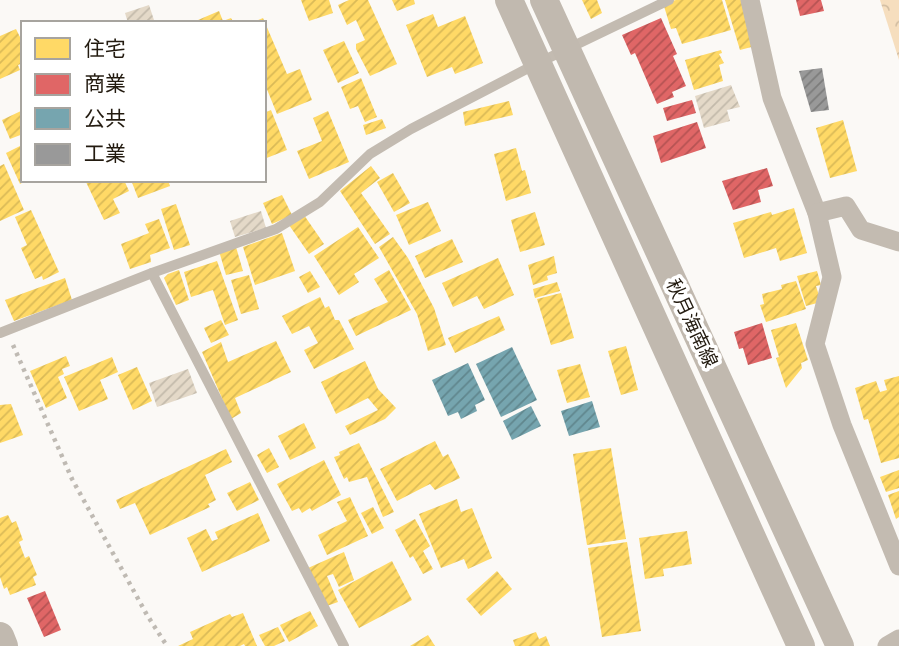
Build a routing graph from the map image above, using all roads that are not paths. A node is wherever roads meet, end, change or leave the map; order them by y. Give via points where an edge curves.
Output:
1 (509, 0) edge
2 (544, 0) edge
3 (669, 0) edge
4 (750, 0) edge
5 (566, 49) junction
6 (538, 63) junction
7 (817, 213) junction
8 (899, 242) edge
9 (152, 273) junction
10 (3, 332) edge
11 (899, 566) edge
12 (0, 636) edge
13 (899, 639) edge
14 (4, 646) edge
15 (344, 646) edge
16 (801, 646) edge
17 (840, 646) edge
18 (887, 646) edge

1 - 6 main road, 秋月海南線
2 - 5 main road, 秋月海南線
3 - 5 lane
4 - 7 street via 772,98
5 - 6 lane
5 - 17 main road, 秋月海南線
6 - 9 lane via 411,128 370,154 320,202 276,229
6 - 16 main road, 秋月海南線
7 - 8 street via 846,206 861,230
7 - 11 street via 832,277 815,344
9 - 10 lane
9 - 15 lane
12 - 14 main road
13 - 18 street

